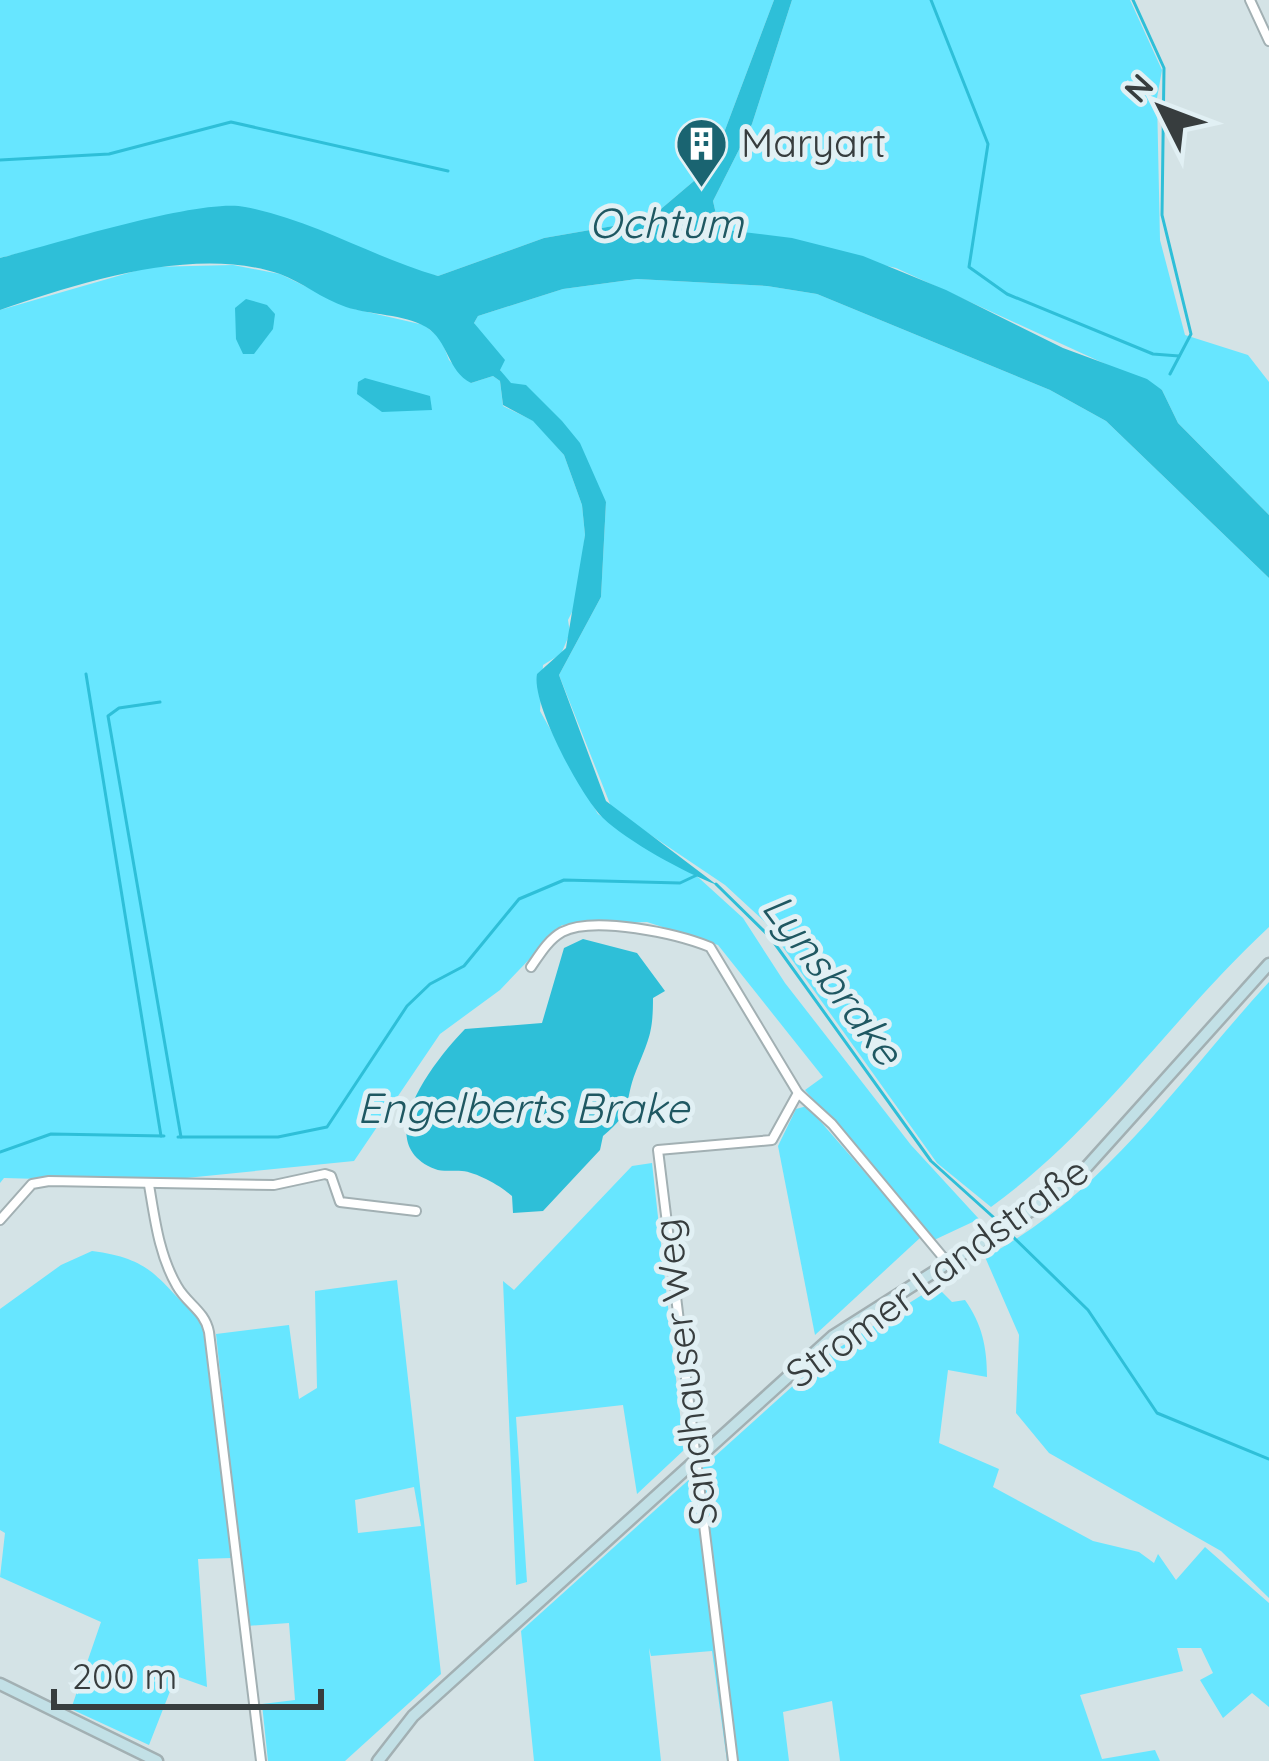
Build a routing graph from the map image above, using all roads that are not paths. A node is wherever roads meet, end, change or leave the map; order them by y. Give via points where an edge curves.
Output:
1 (1250, 0) edge
2 (1269, 41) edge
3 (1269, 964) edge
4 (531, 967) dead end
5 (798, 1093) junction
6 (149, 1185) junction
7 (416, 1211) dead end
8 (0, 1220) edge
9 (947, 1262) junction
10 (694, 1460) junction
11 (0, 1684) edge
12 (157, 1761) edge
13 (261, 1761) edge
14 (378, 1761) edge
15 (733, 1761) edge

1 - 2 street
3 - 9 main road, Stromer Landstraße via 1104,1151
4 - 5 street via 566,929 665,932 710,947
5 - 9 street
5 - 10 street, Sandhauser Weg via 772,1140 658,1150
6 - 7 street via 274,1184 325,1174 340,1202
6 - 8 street via 32,1184
6 - 13 street via 167,1267 206,1319
9 - 10 main road, Stromer Landstraße via 833,1336
10 - 14 main road, Stromer Landstraße via 413,1716
10 - 15 street, Sandhauser Weg
11 - 12 main road

